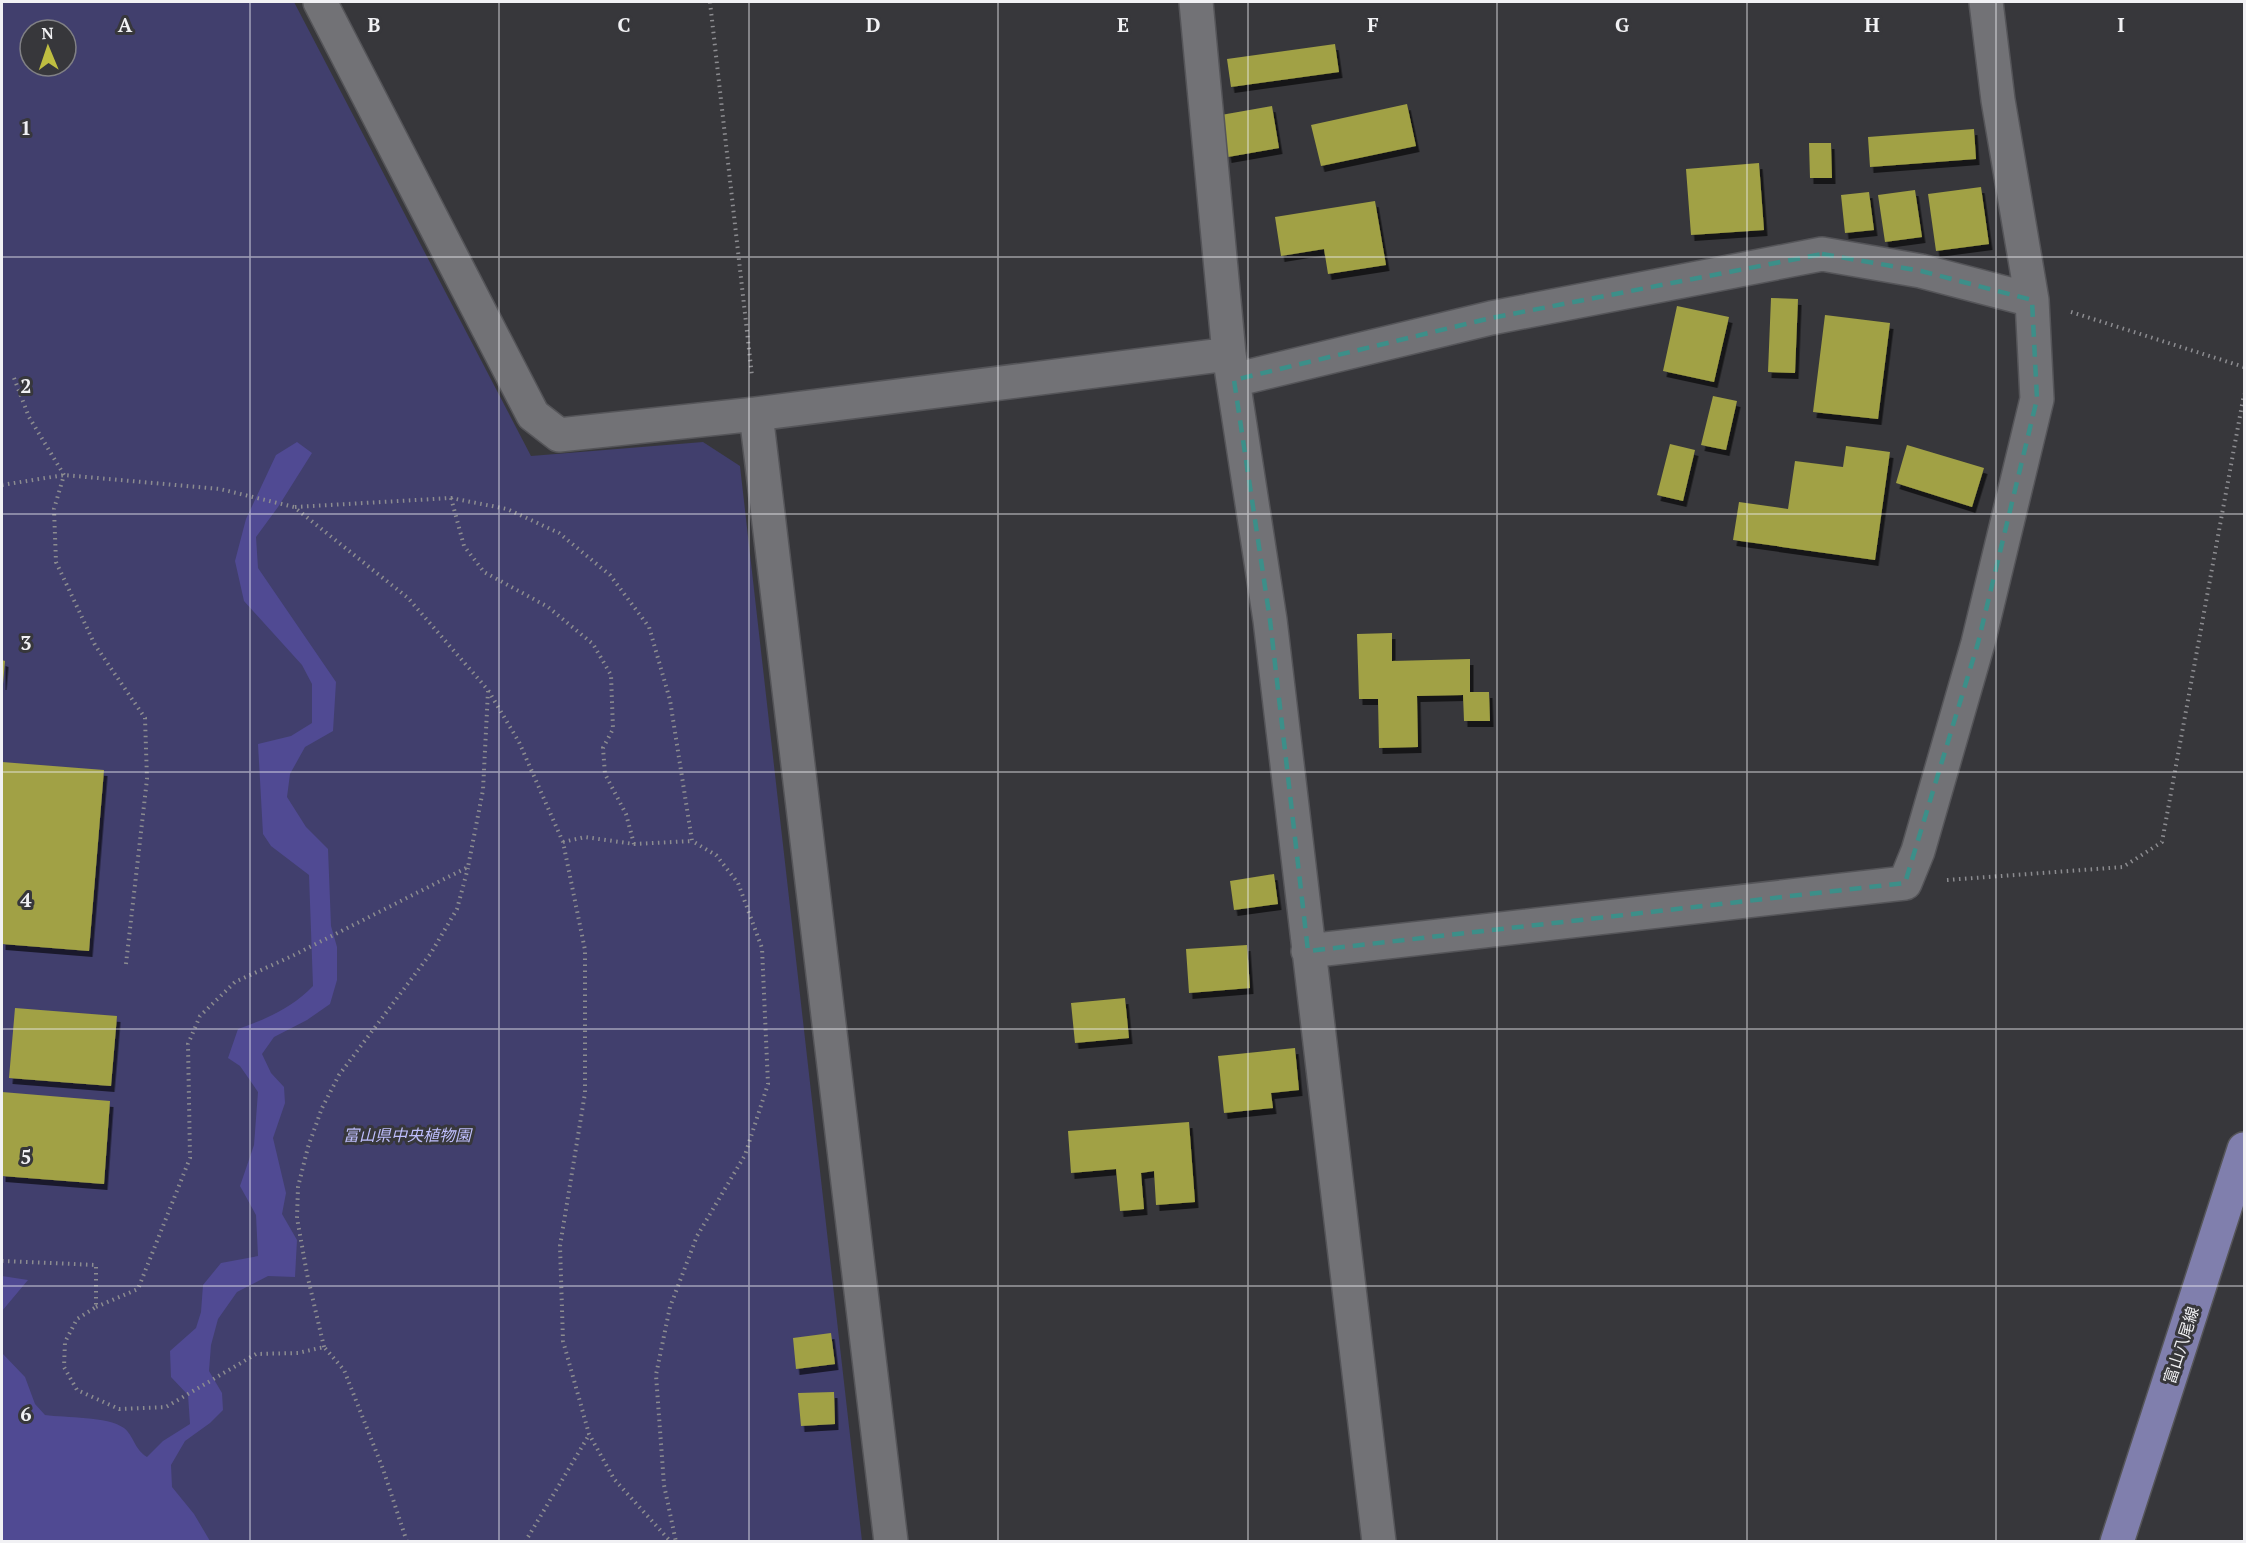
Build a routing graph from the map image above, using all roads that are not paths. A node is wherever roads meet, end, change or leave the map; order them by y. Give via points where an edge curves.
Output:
1 (320, 2) edge
2 (1196, 2) edge
3 (1986, 2) edge
4 (2032, 300) junction
5 (1231, 367) junction
6 (756, 414) junction
7 (1308, 951) junction
8 (2244, 1149) edge
9 (891, 1542) edge
10 (1379, 1542) edge
11 (2117, 1542) edge

1 - 6 street via 533,415 559,435
2 - 5 street
3 - 4 street via 1998,100
4 - 5 street via 1921,271 1822,254
4 - 7 street via 2037,399 1978,643 1918,851 1905,883
5 - 6 street
5 - 7 street via 1270,620
6 - 9 street
7 - 10 street
8 - 11 main road, 富山八尾線

